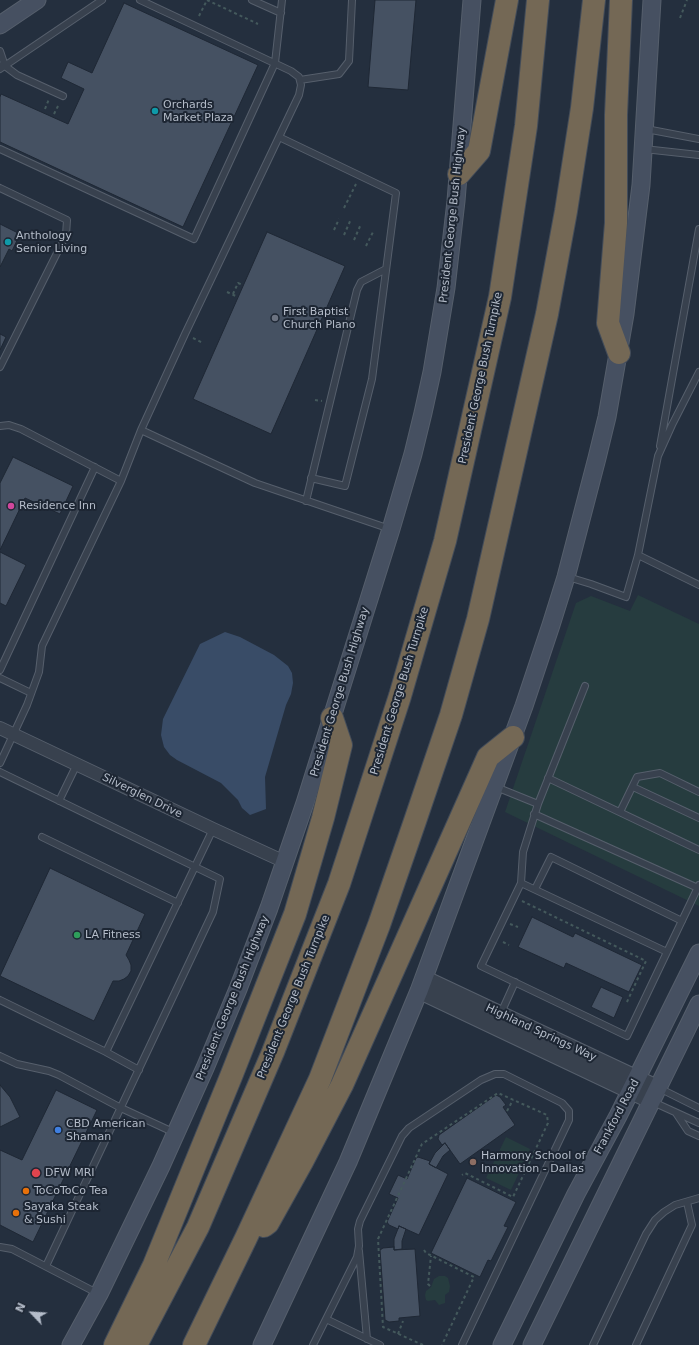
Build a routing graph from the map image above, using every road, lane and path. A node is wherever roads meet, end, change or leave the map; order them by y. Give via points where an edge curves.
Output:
1 (37, 0) edge
2 (102, 0) edge
3 (140, 0) edge
4 (207, 0) edge
5 (252, 0) edge
6 (282, 0) edge
7 (352, 0) edge
8 (472, 0) edge
9 (506, 0) edge
10 (538, 0) edge
11 (594, 0) edge
12 (621, 0) edge
13 (652, 0) edge
14 (687, 0) edge
15 (281, 13) junction
16 (199, 16) dead end
17 (680, 18) dead end
18 (258, 24) dead end
19 (0, 25) edge
20 (0, 51) edge
21 (275, 63) junction
22 (2, 67) edge
23 (300, 80) junction
24 (63, 96) dead end
25 (50, 99) dead end
26 (59, 103) dead end
27 (45, 109) dead end
28 (54, 114) dead end
29 (646, 129) junction
30 (279, 137) junction
31 (699, 139) edge
32 (0, 149) edge
33 (644, 149) junction
34 (699, 155) edge
35 (459, 174) junction
36 (356, 183) dead end
37 (0, 188) edge
38 (344, 208) dead end
39 (339, 219) dead end
40 (351, 220) dead end
41 (361, 224) dead end
42 (699, 229) edge
43 (334, 230) dead end
44 (374, 230) dead end
45 (344, 235) dead end
46 (354, 240) dead end
47 (366, 246) dead end
48 (386, 269) junction
49 (243, 285) dead end
50 (227, 292) dead end
51 (233, 294) junction
52 (238, 297) dead end
53 (193, 338) dead end
54 (203, 343) dead end
55 (619, 352) junction
56 (0, 366) edge
57 (698, 375) edge
58 (0, 426) edge
59 (141, 430) junction
60 (658, 456) junction
61 (95, 467) junction
62 (311, 478) junction
63 (121, 481) junction
64 (306, 501) junction
65 (391, 529) junction
66 (638, 555) junction
67 (566, 577) junction
68 (699, 585) edge
69 (0, 670) edge
70 (0, 678) edge
71 (585, 686) dead end
72 (31, 693) junction
73 (332, 718) junction
74 (0, 728) edge
75 (13, 734) junction
76 (513, 737) junction
77 (0, 762) edge
78 (77, 764) junction
79 (0, 772) edge
80 (548, 778) junction
81 (495, 786) junction
82 (632, 787) junction
83 (699, 792) edge
84 (59, 801) junction
85 (538, 804) junction
86 (620, 812) junction
87 (534, 814) junction
88 (699, 818) edge
89 (213, 829) junction
90 (42, 837) dead end
91 (699, 850) edge
92 (285, 862) junction
93 (195, 867) junction
94 (521, 882) junction
95 (698, 887) edge
96 (535, 889) junction
97 (520, 900) dead end
98 (178, 903) junction
99 (512, 918) dead end
100 (682, 921) junction
101 (509, 924) junction
102 (518, 927) dead end
103 (506, 930) dead end
104 (504, 936) dead end
105 (510, 945) dead end
106 (667, 952) junction
107 (699, 953) edge
108 (515, 982) junction
109 (421, 984) junction
110 (630, 994) junction
111 (637, 998) dead end
112 (0, 1000) edge
113 (626, 1004) dead end
114 (699, 1004) edge
115 (497, 1020) junction
116 (106, 1052) junction
117 (0, 1056) edge
118 (139, 1070) junction
119 (634, 1085) junction
120 (655, 1094) junction
121 (513, 1100) junction
122 (121, 1108) junction
123 (699, 1108) edge
124 (507, 1112) dead end
125 (676, 1112) junction
126 (699, 1123) edge
127 (177, 1134) junction
128 (699, 1136) edge
129 (462, 1175) dead end
130 (699, 1198) edge
131 (687, 1202) junction
132 (246, 1238) junction
133 (359, 1246) junction
134 (0, 1248) edge
135 (424, 1250) dead end
136 (431, 1256) junction
137 (46, 1266) junction
138 (430, 1286) dead end
139 (99, 1294) junction
140 (326, 1319) junction
141 (404, 1321) dead end
142 (398, 1334) junction
143 (367, 1339) junction
144 (71, 1345) edge
145 (114, 1345) edge
146 (136, 1345) edge
147 (194, 1345) edge
148 (262, 1345) edge
149 (313, 1345) edge
150 (380, 1345) edge
151 (423, 1345) edge
152 (442, 1345) edge
153 (462, 1345) edge
154 (502, 1345) edge
155 (532, 1345) edge
156 (593, 1345) edge
157 (636, 1345) edge

1 - 19 main road
2 - 22 lane
3 - 21 lane
4 - 16 path
4 - 18 path
5 - 15 lane
6 - 15 lane
7 - 23 lane via 349,61 339,74
8 - 35 main road, President George Bush Highway
9 - 35 highway via 479,151
10 - 146 highway, President George Bush Turnpike via 526,126 500,297 445,541 400,696 339,884 273,1052 198,1226
11 - 132 highway via 582,108 566,211 548,307 478,619 451,715 379,924 320,1079
12 - 55 highway via 616,114 616,223 608,323
13 - 29 main road
14 - 17 path
15 - 21 lane
20 - 22 lane
21 - 23 lane via 291,71
21 - 32 lane via 194,239
22 - 24 lane
23 - 30 lane via 299,95
25 - 27 path
26 - 28 path
29 - 31 lane
29 - 33 main road
30 - 48 lane via 396,193
30 - 59 lane
33 - 34 lane
33 - 55 main road via 633,257
35 - 65 main road, President George Bush Highway via 446,288 432,372 413,454
36 - 38 path
37 - 56 lane via 67,220 66,235
39 - 43 path
40 - 45 path
41 - 46 path
42 - 60 lane
44 - 47 path
48 - 62 lane via 361,282 357,290
48 - 62 lane via 372,380 345,486
49 - 51 path via 238,283
50 - 51 path
51 - 52 path
53 - 54 path
55 - 67 main road via 599,452
57 - 60 lane
58 - 61 lane via 9,425 21,429
59 - 63 lane
59 - 64 lane via 254,483
60 - 66 lane
61 - 63 lane
61 - 69 lane
62 - 64 lane
63 - 72 lane via 42,646 39,672
64 - 65 lane
65 - 73 main road, President George Bush Highway
66 - 67 lane via 626,597
66 - 68 lane
67 - 76 main road
70 - 72 lane
71 - 80 lane
72 - 75 lane
73 - 92 main road, President George Bush Highway
73 - 145 highway via 341,745 295,914 154,1265
74 - 75 street, Silverglen Drive
75 - 77 lane
75 - 78 street, Silverglen Drive
76 - 81 main road
76 - 132 highway via 488,757 353,1062 319,1131 268,1223
78 - 84 lane
78 - 89 street, Silverglen Drive
79 - 84 lane
80 - 85 lane
80 - 86 lane
81 - 85 lane
81 - 109 main road
82 - 83 lane via 637,777 660,773
82 - 86 lane
82 - 88 lane
84 - 93 lane
85 - 87 lane
86 - 91 lane
87 - 94 lane via 523,852
87 - 95 lane
89 - 92 street, Silverglen Drive
89 - 93 lane
90 - 98 lane
92 - 127 main road, President George Bush Highway via 238,989
93 - 98 lane
93 - 118 lane via 220,879 213,912
94 - 96 lane
94 - 108 lane via 481,966
95 - 100 lane
96 - 100 lane via 550,857
96 - 106 lane
97 - 110 path via 646,961
98 - 116 lane
99 - 101 path
100 - 106 lane
101 - 102 path
101 - 103 path
104 - 105 path via 501,942
106 - 108 lane via 627,1036
107 - 119 main road, Frankford Road
108 - 115 lane
109 - 115 street, Highland Springs Way
109 - 148 main road via 348,1162
110 - 111 path
110 - 113 path
112 - 116 lane
114 - 120 main road, Frankford Road
115 - 119 street, Highland Springs Way
116 - 118 lane
117 - 122 lane via 17,1064 54,1073
118 - 122 lane
119 - 120 street, Highland Springs Way
119 - 154 main road, Frankford Road via 576,1194
120 - 123 lane
120 - 125 lane
120 - 155 main road, Frankford Road
121 - 124 path
121 - 129 path via 547,1115 548,1124 513,1197 465,1173
121 - 142 path via 498,1093 422,1144 378,1239 383,1327
122 - 127 lane
122 - 137 lane
125 - 126 lane
125 - 128 lane via 688,1131
127 - 139 main road, President George Bush Highway
130 - 131 lane
131 - 156 lane via 675,1205 655,1220
131 - 157 lane via 692,1225
132 - 147 highway
133 - 140 lane
133 - 143 lane
133 - 153 lane via 360,1221 402,1136 409,1128 481,1080 495,1074 509,1076 565,1105 570,1115 568,1124
134 - 137 lane via 12,1249
135 - 136 path
136 - 138 path via 428,1284
136 - 152 path via 474,1277
137 - 139 lane
139 - 144 main road, President George Bush Highway
140 - 143 lane
140 - 149 lane
141 - 142 path
142 - 151 path
143 - 150 lane

